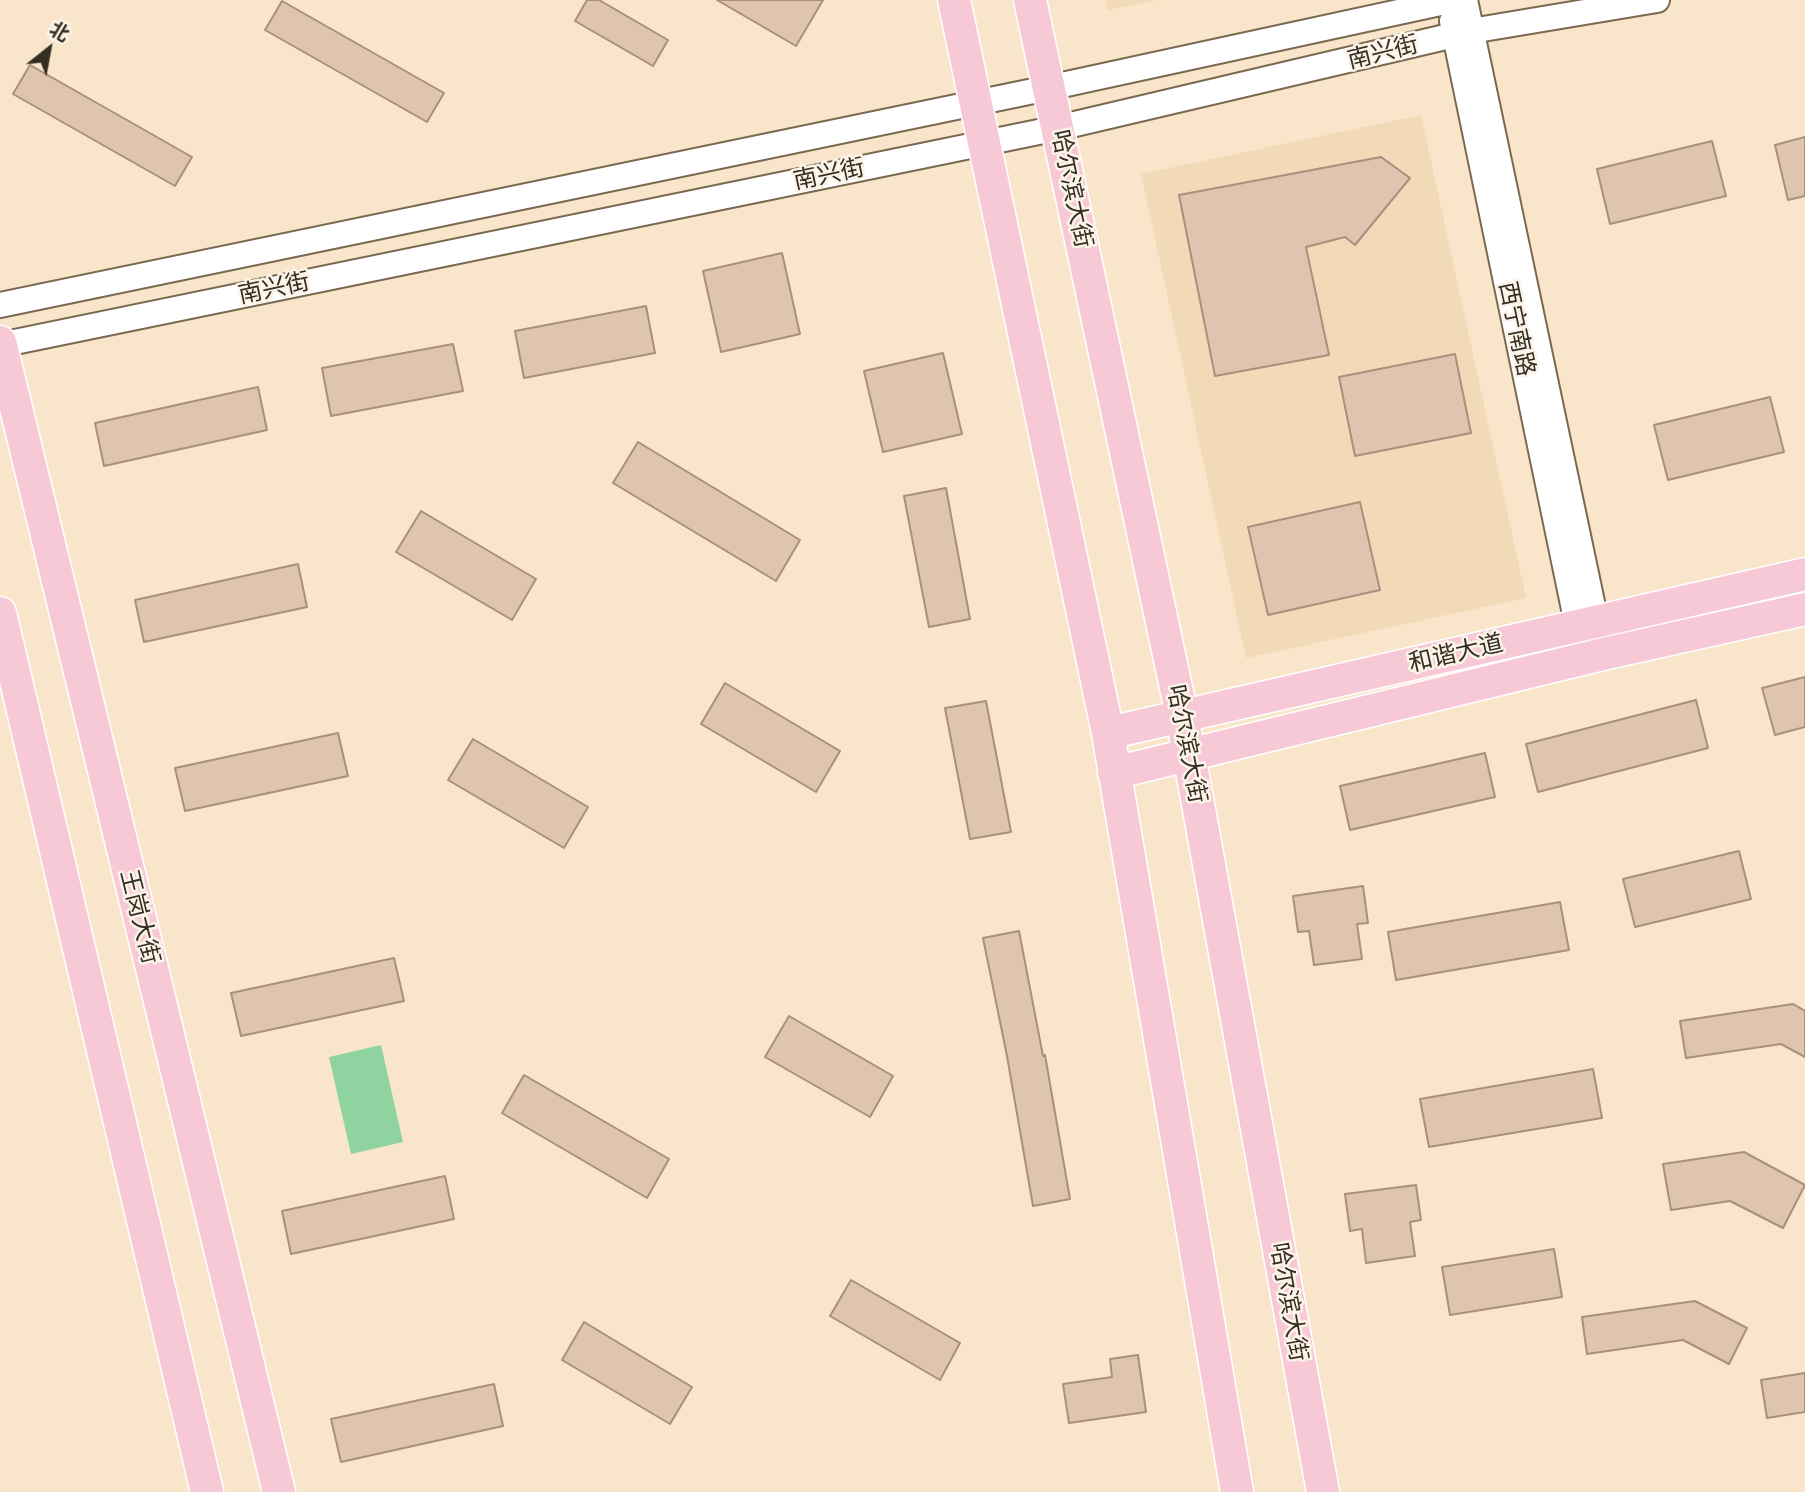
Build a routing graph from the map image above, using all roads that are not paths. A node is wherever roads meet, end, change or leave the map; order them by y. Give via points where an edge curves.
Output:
1 (954, 0) edge
2 (1030, 0) edge
3 (1454, 0) edge
4 (1657, 0) edge
5 (1463, 33) junction
6 (1048, 88) junction
7 (976, 103) junction
8 (1058, 128) junction
9 (983, 144) junction
10 (0, 305) edge
11 (0, 344) edge
12 (1805, 574) edge
13 (1805, 609) edge
14 (0, 613) edge
15 (1587, 624) junction
16 (1594, 656) junction
17 (1182, 716) junction
18 (1108, 733) junction
19 (1189, 755) junction
20 (1114, 773) junction
21 (206, 1492) edge
22 (279, 1492) edge
23 (1237, 1492) edge
24 (1323, 1492) edge

1 - 7 main road
2 - 6 main road, 哈尔滨大街
3 - 5 street, 西宁南路
3 - 6 street, 南兴街
4 - 5 street, 南兴街
5 - 8 street, 南兴街
5 - 15 street, 西宁南路
6 - 7 street, 南兴街
6 - 8 main road, 哈尔滨大街
7 - 9 main road
7 - 10 street, 南兴街
8 - 9 street, 南兴街
8 - 17 main road, 哈尔滨大街
9 - 11 street, 南兴街
9 - 18 main road
11 - 22 main road, 王岗大街
12 - 15 main road, 和谐大道
13 - 16 main road, 和谐大道
14 - 21 main road
15 - 16 street, 西宁南路
15 - 17 main road, 和谐大道
16 - 19 main road, 和谐大道
17 - 18 main road, 和谐大道
17 - 19 main road, 哈尔滨大街
18 - 20 main road
19 - 20 main road, 和谐大道
19 - 24 main road, 哈尔滨大街
20 - 23 main road

